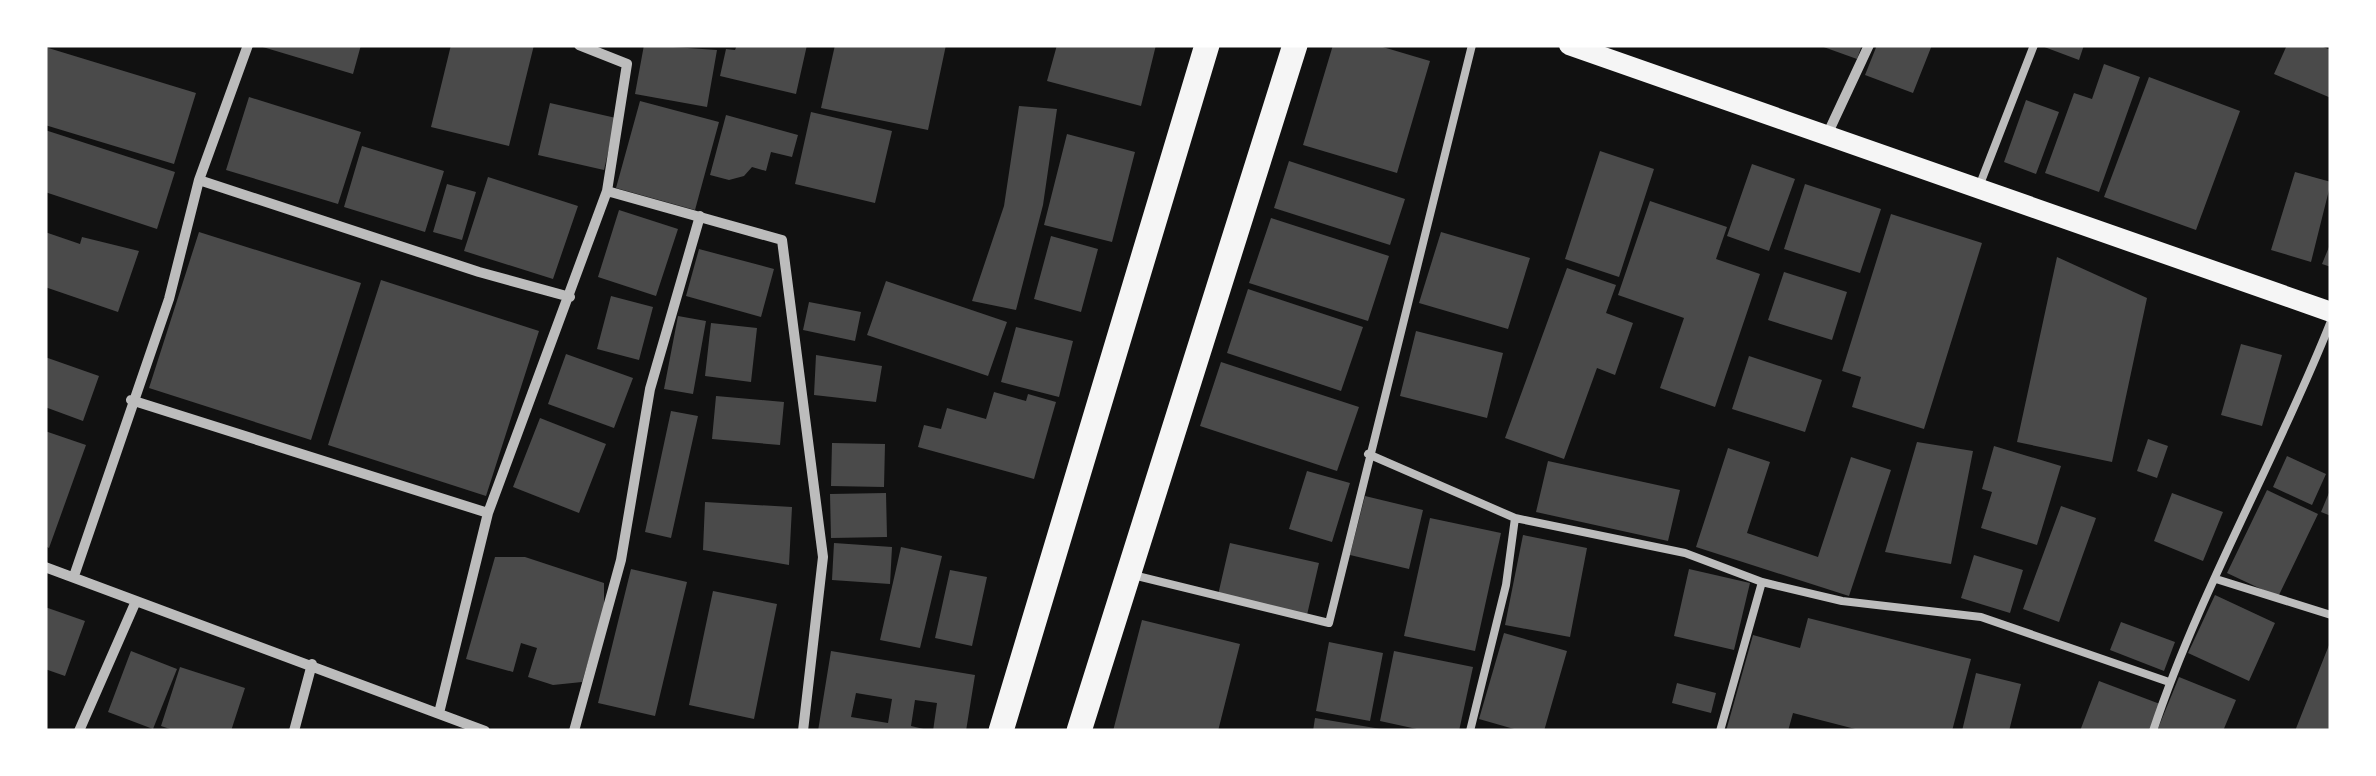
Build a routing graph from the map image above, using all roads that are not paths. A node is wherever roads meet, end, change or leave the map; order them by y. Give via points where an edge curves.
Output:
1 (248, 45) edge
2 (579, 45) edge
3 (1207, 45) edge
4 (1295, 45) edge
5 (1472, 45) edge
6 (1569, 45) edge
7 (1869, 45) edge
8 (2034, 45) edge
9 (1827, 136) junction
10 (199, 180) junction
11 (1978, 188) junction
12 (607, 191) junction
13 (700, 216) junction
14 (570, 297) junction
15 (2331, 312) edge
16 (2331, 321) edge
17 (132, 400) junction
18 (1368, 454) junction
19 (488, 514) junction
20 (1515, 518) junction
21 (45, 566) edge
22 (1129, 574) junction
23 (74, 576) junction
24 (2216, 580) junction
25 (1762, 582) junction
26 (136, 601) junction
27 (2331, 615) edge
28 (312, 664) junction
29 (2169, 682) junction
30 (439, 713) junction
31 (79, 731) edge
32 (294, 731) edge
33 (485, 731) edge
34 (574, 731) edge
35 (803, 731) edge
36 (1001, 731) edge
37 (1079, 731) edge
38 (1470, 731) edge
39 (1720, 731) edge
40 (2153, 731) edge

1 - 10 street
2 - 12 street via 627,64
3 - 36 main road
4 - 22 main road
5 - 18 lane
6 - 9 main road
7 - 9 street
8 - 11 lane
9 - 11 main road
10 - 14 street
10 - 17 street via 169,299
11 - 15 main road
12 - 13 street
12 - 14 street
13 - 34 street via 650,390 621,560
13 - 35 street via 782,240 824,557
14 - 19 street
16 - 24 lane
17 - 19 street
17 - 23 street
18 - 20 lane
18 - 22 lane via 1329,623
19 - 30 street
20 - 25 lane via 1685,554
20 - 38 lane via 1506,586
21 - 23 street
22 - 37 main road
23 - 26 street
24 - 27 lane
24 - 29 lane
25 - 29 lane via 1842,601 1981,617
25 - 39 lane
26 - 28 street
26 - 31 street
28 - 30 street
28 - 32 street
29 - 40 lane
30 - 33 street

